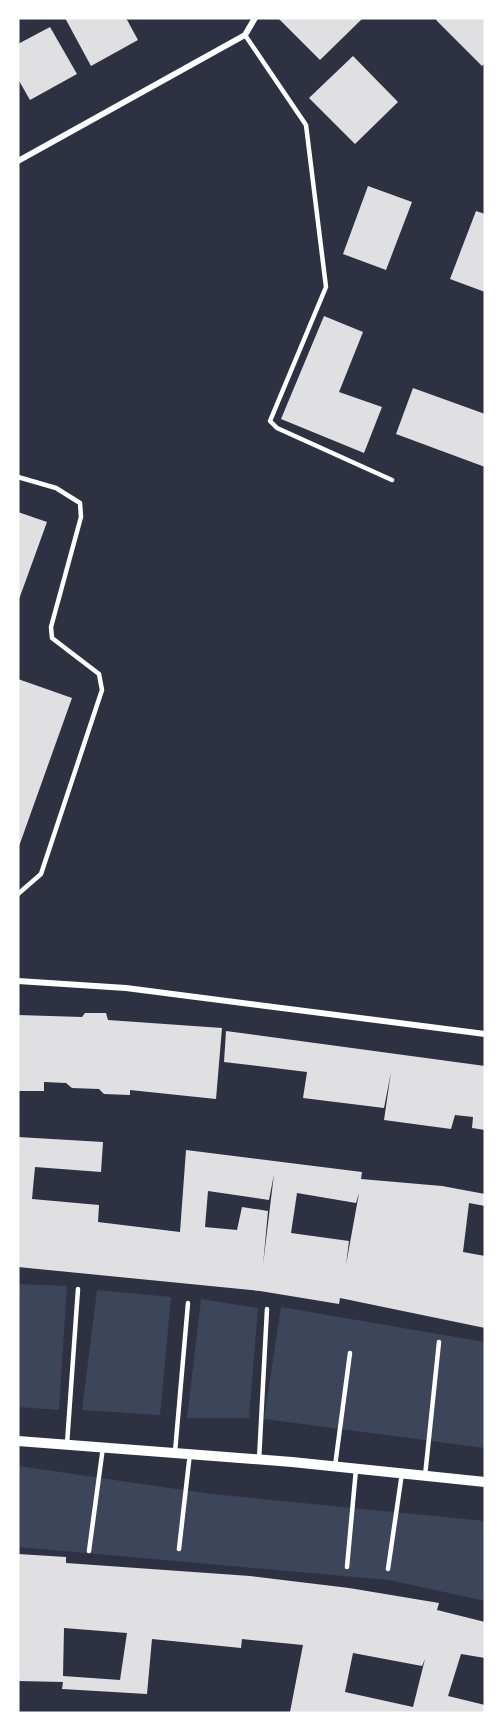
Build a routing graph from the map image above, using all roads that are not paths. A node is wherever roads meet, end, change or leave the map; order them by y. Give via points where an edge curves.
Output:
1 (255, 18) edge
2 (245, 35) junction
3 (18, 161) edge
4 (18, 477) edge
5 (392, 480) dead end
6 (18, 894) edge
7 (18, 981) edge
8 (485, 1034) edge
9 (78, 1289) dead end
10 (188, 1303) dead end
11 (267, 1309) dead end
12 (439, 1342) dead end
13 (351, 1353) dead end
14 (18, 1440) edge
15 (67, 1444) junction
16 (103, 1447) junction
17 (175, 1452) junction
18 (190, 1454) junction
19 (259, 1460) junction
20 (335, 1466) junction
21 (356, 1469) junction
22 (402, 1473) junction
23 (425, 1476) junction
24 (485, 1482) edge
25 (179, 1549) dead end
26 (89, 1551) dead end
27 (347, 1567) dead end
28 (388, 1569) dead end

1 - 2 street
2 - 3 street
2 - 5 lane via 306,125 326,287 270,421 277,428
4 - 6 lane via 56,488 80,503 81,517 51,627 52,638 99,674 102,690 41,874
7 - 8 street via 126,988
9 - 15 lane
10 - 17 lane
11 - 19 lane
12 - 23 lane
13 - 20 lane
14 - 15 street
15 - 16 street
16 - 17 street
16 - 26 lane
17 - 18 street
18 - 19 street
18 - 25 lane
19 - 20 street
20 - 21 street
21 - 22 street
21 - 27 lane
22 - 23 street
22 - 28 lane
23 - 24 street

